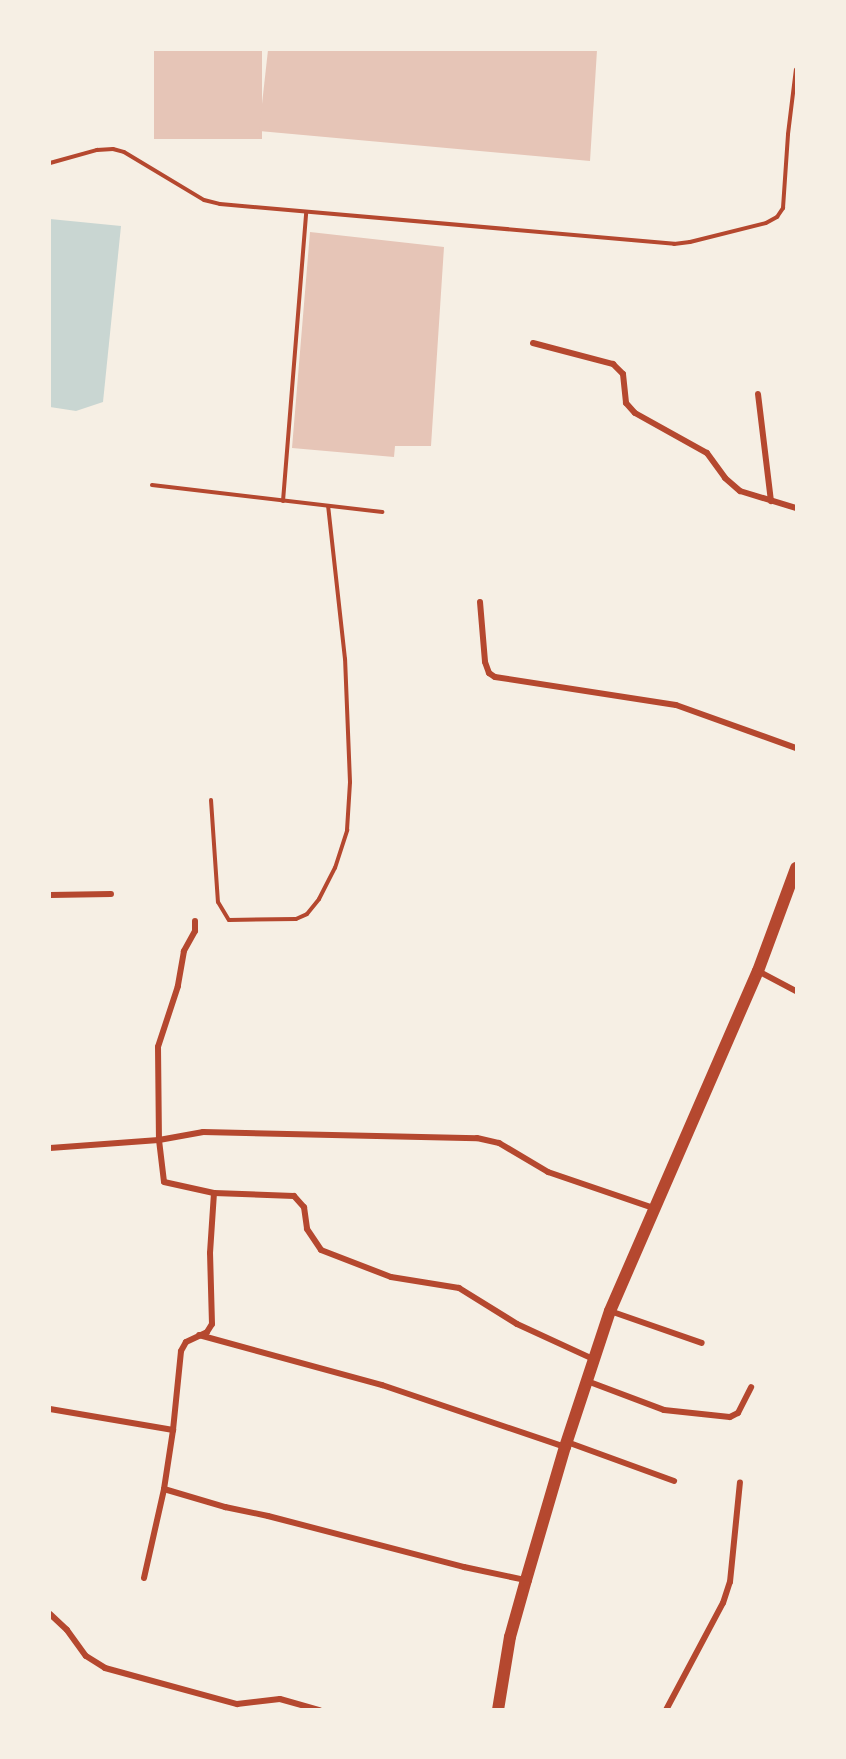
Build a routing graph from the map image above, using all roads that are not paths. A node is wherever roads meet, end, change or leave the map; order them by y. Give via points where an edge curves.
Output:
1 (796, 69) edge
2 (50, 163) edge
3 (306, 212) junction
4 (533, 343) dead end
5 (758, 394) dead end
6 (152, 485) dead end
7 (283, 501) junction
8 (771, 501) junction
9 (328, 506) junction
10 (796, 508) edge
11 (382, 512) dead end
12 (480, 602) dead end
13 (796, 748) edge
14 (211, 800) dead end
15 (796, 868) edge
16 (111, 894) dead end
17 (50, 895) edge
18 (195, 921) dead end
19 (758, 971) junction
20 (796, 991) edge
21 (159, 1140) junction
22 (50, 1148) edge
23 (214, 1193) junction
24 (653, 1208) junction
25 (610, 1311) junction
26 (199, 1335) junction
27 (702, 1343) dead end
28 (593, 1359) junction
29 (586, 1381) junction
30 (752, 1387) dead end
31 (50, 1409) edge
32 (173, 1430) junction
33 (566, 1444) junction
34 (674, 1481) dead end
35 (740, 1482) dead end
36 (164, 1489) junction
37 (144, 1578) dead end
38 (526, 1580) junction
39 (50, 1614) edge
40 (319, 1710) edge
41 (498, 1710) edge
42 (666, 1710) edge

1 - 3 lane via 783,208 777,217 765,223 674,244
2 - 3 lane via 113,149 204,200
3 - 7 lane
4 - 8 street via 613,364 623,374 626,403 635,412 708,453 725,478 740,491
5 - 8 street
6 - 7 lane
7 - 9 lane
8 - 10 street
9 - 11 lane
9 - 14 lane via 345,659 349,794 347,830 335,868 308,914 296,919 229,920 218,902
12 - 13 street via 485,662 495,677 676,705
15 - 19 main road
16 - 17 street
18 - 21 street via 158,1047
19 - 20 street
19 - 24 main road
21 - 22 street
21 - 23 street via 164,1182
21 - 24 street via 203,1132 477,1138 499,1143 548,1172
23 - 26 street via 210,1253 212,1324
23 - 28 street via 294,1196 304,1207 307,1229 321,1250 391,1277 459,1288 517,1324
24 - 25 main road
25 - 27 street
25 - 28 main road
26 - 32 street via 186,1342 181,1351
26 - 33 street via 382,1385
28 - 29 main road
29 - 30 street via 664,1410 730,1417 738,1413
29 - 33 main road
31 - 32 street
32 - 36 street
33 - 34 street
33 - 38 main road
35 - 42 street via 730,1582 723,1603
36 - 37 street
36 - 38 street via 225,1508
38 - 41 main road via 510,1637
39 - 40 street via 86,1656 105,1668 237,1704 280,1699

